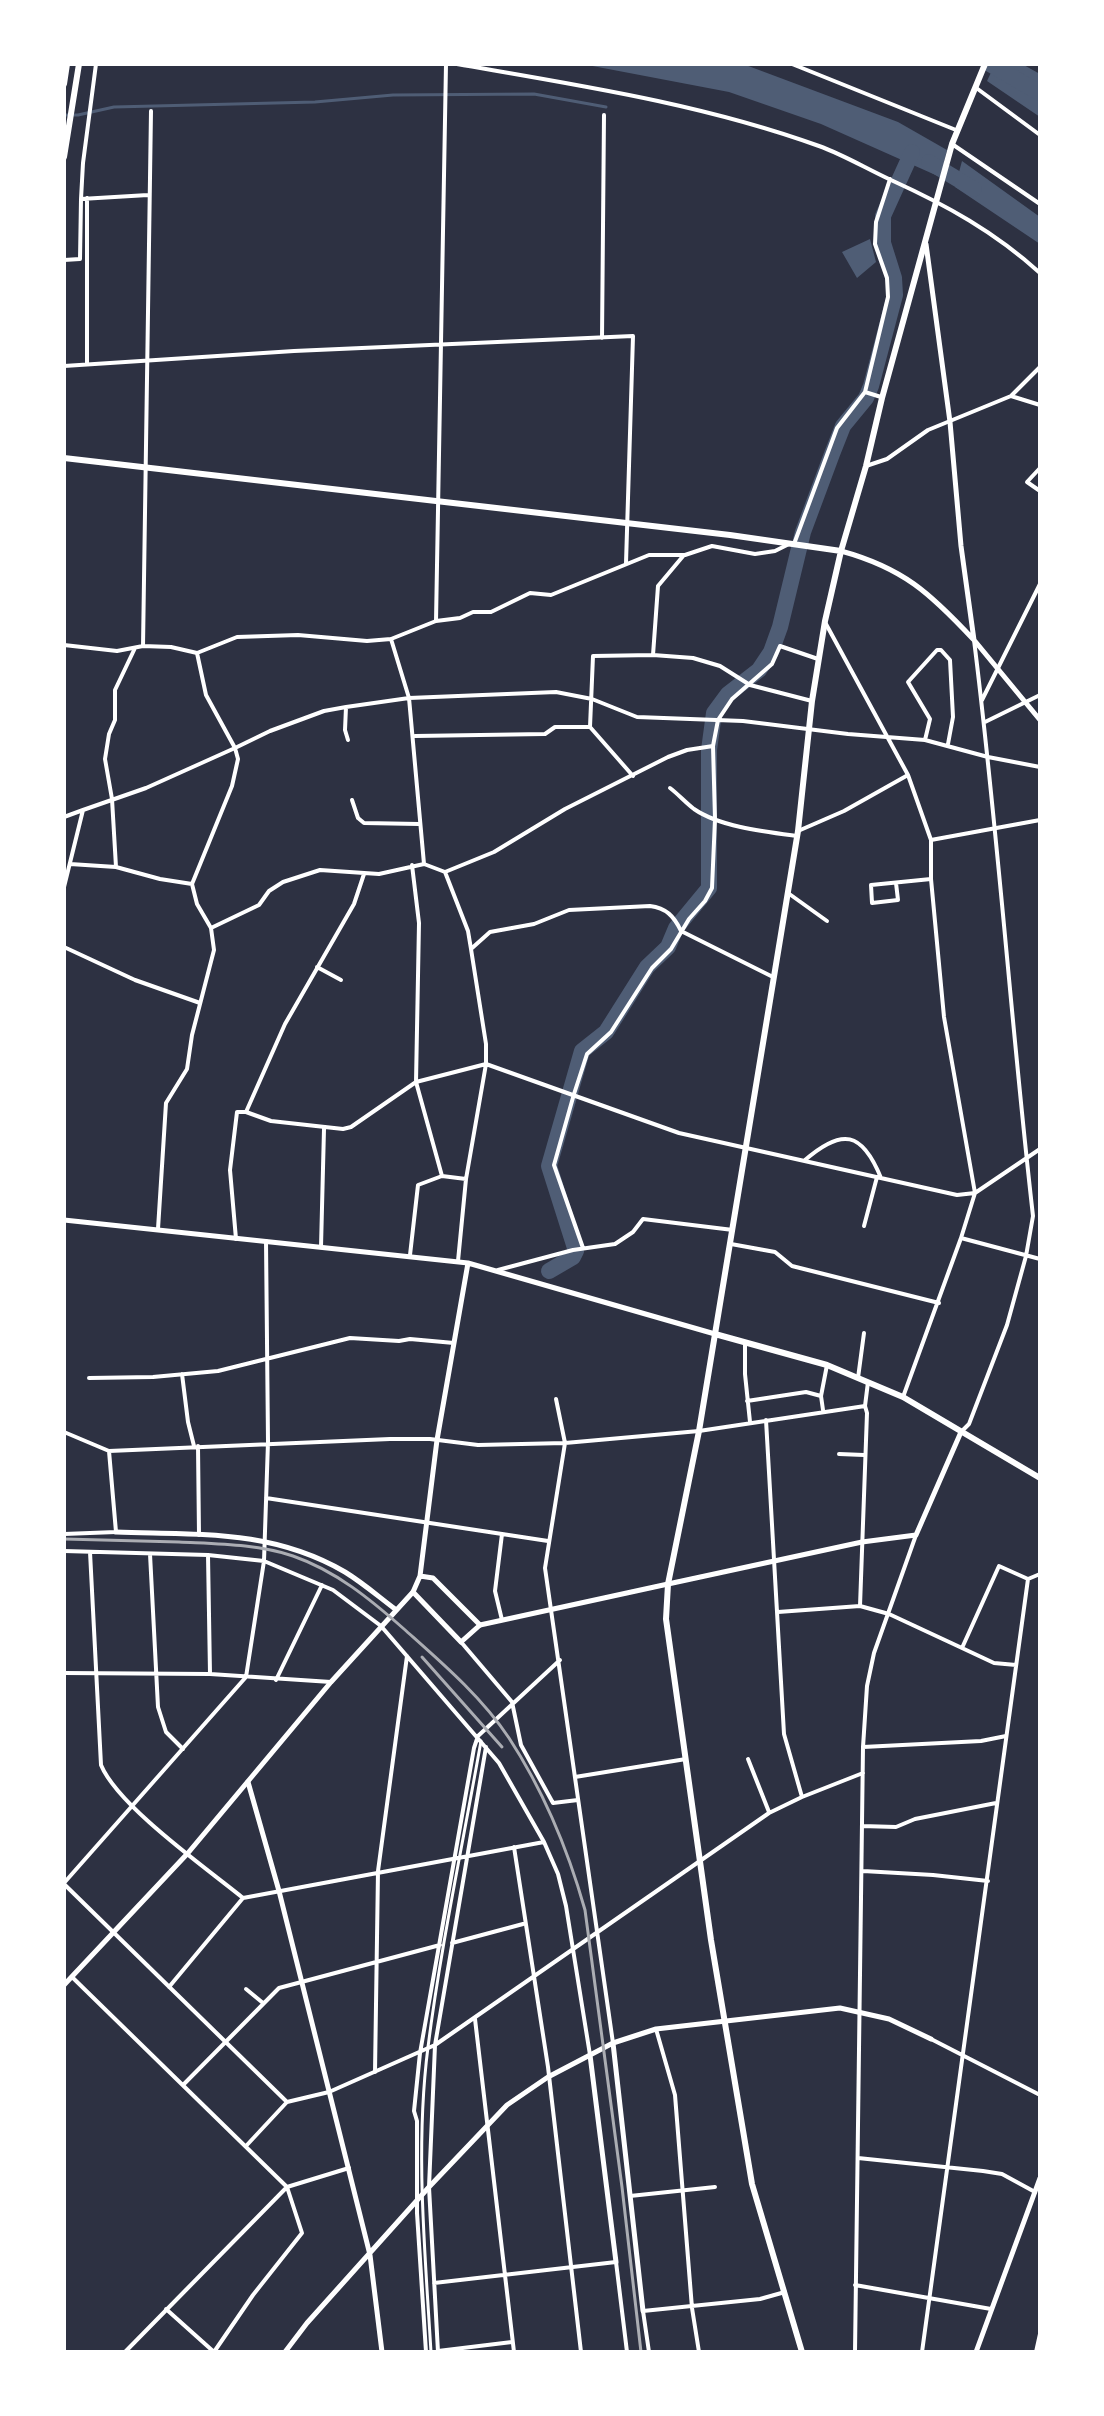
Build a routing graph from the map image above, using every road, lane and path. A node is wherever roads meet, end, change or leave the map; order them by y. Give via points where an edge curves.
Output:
1 (67, 64) edge
2 (79, 64) edge
3 (96, 64) edge
4 (446, 64) edge
5 (457, 64) edge
6 (792, 64) edge
7 (985, 64) edge
8 (64, 84) edge
9 (976, 85) junction
10 (151, 111) dead end
11 (604, 115) dead end
12 (956, 130) junction
13 (1040, 135) edge
14 (952, 144) junction
15 (64, 157) edge
16 (890, 180) junction
17 (148, 195) junction
18 (84, 198) junction
19 (936, 201) junction
20 (1040, 204) edge
21 (926, 244) junction
22 (64, 260) edge
23 (1040, 273) edge
24 (602, 338) junction
25 (440, 345) junction
26 (147, 361) junction
27 (87, 364) junction
28 (64, 366) edge
29 (1040, 367) edge
30 (865, 392) junction
31 (1011, 396) junction
32 (882, 398) junction
33 (1040, 405) edge
34 (950, 422) junction
35 (64, 458) edge
36 (866, 466) junction
37 (146, 467) junction
38 (1040, 468) edge
39 (1040, 491) edge
40 (437, 501) junction
41 (627, 523) junction
42 (793, 543) junction
43 (841, 551) junction
44 (685, 555) junction
45 (626, 563) junction
46 (1040, 584) edge
47 (436, 621) junction
48 (825, 621) junction
49 (391, 639) junction
50 (974, 640) junction
51 (64, 645) edge
52 (143, 646) junction
53 (135, 648) junction
54 (197, 653) junction
55 (653, 655) junction
56 (818, 659) junction
57 (998, 670) junction
58 (750, 685) junction
59 (1040, 695) edge
60 (409, 698) junction
61 (592, 699) junction
62 (981, 700) junction
63 (812, 701) junction
64 (1026, 701) junction
65 (346, 707) junction
66 (718, 720) junction
67 (1040, 720) edge
68 (984, 722) junction
69 (590, 727) junction
70 (808, 730) junction
71 (414, 736) junction
72 (886, 737) junction
73 (348, 740) dead end
74 (925, 740) junction
75 (948, 744) junction
76 (713, 746) junction
77 (235, 748) junction
78 (988, 757) junction
79 (1040, 767) edge
80 (908, 775) junction
81 (633, 776) junction
82 (670, 788) dead end
83 (112, 799) junction
84 (352, 800) dead end
85 (83, 810) junction
86 (64, 817) edge
87 (715, 818) junction
88 (1040, 820) edge
89 (419, 824) junction
90 (993, 827) junction
91 (798, 833) junction
92 (931, 840) junction
93 (70, 864) junction
94 (424, 864) junction
95 (412, 865) junction
96 (116, 867) junction
97 (445, 872) junction
98 (364, 874) junction
99 (931, 879) junction
100 (896, 883) junction
101 (192, 884) junction
102 (64, 887) edge
103 (788, 893) junction
104 (827, 921) dead end
105 (211, 928) junction
106 (681, 931) junction
107 (64, 947) edge
108 (471, 949) junction
109 (317, 967) junction
110 (773, 977) junction
111 (341, 980) dead end
112 (200, 1003) junction
113 (486, 1064) junction
114 (416, 1082) junction
115 (573, 1094) junction
116 (246, 1112) junction
117 (324, 1129) junction
118 (747, 1148) junction
119 (1040, 1149) edge
120 (1027, 1159) junction
121 (805, 1160) junction
122 (442, 1176) junction
123 (879, 1178) junction
124 (466, 1179) junction
125 (975, 1193) junction
126 (1033, 1216) junction
127 (1040, 1217) edge
128 (64, 1220) edge
129 (864, 1226) dead end
130 (158, 1229) junction
131 (733, 1230) junction
132 (961, 1238) junction
133 (236, 1239) junction
134 (266, 1241) junction
135 (731, 1244) junction
136 (321, 1247) junction
137 (578, 1249) junction
138 (410, 1255) junction
139 (1026, 1256) junction
140 (1040, 1259) edge
141 (458, 1261) junction
142 (468, 1263) junction
143 (498, 1270) junction
144 (939, 1303) junction
145 (864, 1333) dead end
146 (715, 1334) junction
147 (745, 1342) junction
148 (454, 1343) junction
149 (265, 1358) junction
150 (827, 1365) junction
151 (182, 1374) junction
152 (89, 1378) dead end
153 (858, 1378) junction
154 (868, 1382) junction
155 (821, 1396) junction
156 (903, 1397) junction
157 (556, 1399) dead end
158 (747, 1401) junction
159 (865, 1406) junction
160 (823, 1411) junction
161 (766, 1420) junction
162 (750, 1422) junction
163 (699, 1431) junction
164 (64, 1432) edge
165 (961, 1432) junction
166 (437, 1440) junction
167 (268, 1442) junction
168 (565, 1443) junction
169 (196, 1446) junction
170 (109, 1451) junction
171 (839, 1454) dead end
172 (866, 1456) junction
173 (1040, 1478) edge
174 (266, 1498) junction
175 (425, 1523) junction
176 (116, 1532) junction
177 (64, 1534) edge
178 (502, 1534) junction
179 (199, 1535) junction
180 (916, 1535) junction
181 (264, 1540) junction
182 (549, 1541) junction
183 (862, 1542) junction
184 (64, 1551) edge
185 (90, 1552) junction
186 (150, 1554) junction
187 (208, 1555) junction
188 (264, 1561) junction
189 (773, 1562) junction
190 (1040, 1574) edge
191 (420, 1576) junction
192 (1028, 1579) junction
193 (322, 1584) junction
194 (668, 1584) junction
195 (413, 1592) junction
196 (860, 1606) junction
197 (395, 1609) junction
198 (550, 1609) junction
199 (778, 1612) junction
200 (889, 1614) junction
201 (502, 1620) junction
202 (480, 1625) junction
203 (381, 1626) junction
204 (461, 1642) junction
205 (962, 1648) junction
206 (407, 1655) junction
207 (560, 1660) junction
208 (1016, 1665) junction
209 (64, 1673) edge
210 (96, 1673) junction
211 (155, 1674) junction
212 (210, 1674) junction
213 (246, 1677) junction
214 (276, 1680) junction
215 (331, 1682) junction
216 (512, 1702) junction
217 (1006, 1736) junction
218 (480, 1738) junction
219 (486, 1747) junction
220 (863, 1747) junction
221 (183, 1749) junction
222 (686, 1759) junction
223 (748, 1759) dead end
224 (863, 1773) junction
225 (575, 1777) junction
226 (248, 1782) junction
227 (802, 1797) junction
228 (578, 1800) junction
229 (997, 1803) junction
230 (134, 1807) junction
231 (769, 1813) junction
232 (862, 1826) junction
233 (544, 1842) junction
234 (514, 1847) junction
235 (188, 1853) junction
236 (461, 1856) junction
237 (699, 1863) junction
238 (378, 1871) junction
239 (862, 1871) junction
240 (988, 1881) junction
241 (64, 1884) edge
242 (279, 1891) junction
243 (243, 1898) junction
244 (524, 1923) junction
245 (598, 1932) junction
246 (113, 1934) junction
247 (452, 1943) junction
248 (440, 1945) junction
249 (574, 1950) junction
250 (377, 1962) junction
251 (72, 1977) junction
252 (533, 1977) junction
253 (301, 1980) junction
254 (64, 1985) edge
255 (169, 1987) junction
256 (246, 1989) dead end
257 (263, 2003) junction
258 (860, 2010) junction
259 (475, 2019) junction
260 (725, 2020) junction
261 (656, 2029) junction
262 (931, 2039) joint
263 (225, 2041) junction
264 (613, 2043) junction
265 (435, 2045) junction
266 (428, 2048) junction
267 (420, 2053) junction
268 (590, 2055) junction
269 (963, 2056) junction
270 (375, 2072) junction
271 (548, 2077) junction
272 (183, 2085) junction
273 (329, 2092) junction
274 (1040, 2095) edge
275 (287, 2102) junction
276 (488, 2125) junction
277 (246, 2146) junction
278 (858, 2158) junction
279 (947, 2167) junction
280 (349, 2168) junction
281 (1040, 2178) edge
282 (287, 2187) junction
283 (429, 2187) junction
284 (715, 2187) dead end
285 (682, 2191) junction
286 (1035, 2192) junction
287 (422, 2195) junction
288 (629, 2196) junction
289 (417, 2202) junction
290 (370, 2255) junction
291 (616, 2262) junction
292 (570, 2267) junction
293 (505, 2274) junction
294 (434, 2283) junction
295 (855, 2285) junction
296 (785, 2292) junction
297 (929, 2297) junction
298 (692, 2308) junction
299 (166, 2309) junction
300 (991, 2309) junction
301 (643, 2311) junction
302 (1040, 2334) edge
303 (512, 2342) junction
304 (438, 2351) edge
305 (125, 2352) edge
306 (214, 2352) edge
307 (285, 2352) edge
308 (382, 2352) edge
309 (428, 2352) edge
310 (514, 2352) edge
311 (581, 2352) edge
312 (627, 2352) edge
313 (649, 2352) edge
314 (699, 2352) edge
315 (802, 2352) edge
316 (855, 2352) edge
317 (922, 2352) edge
318 (976, 2352) edge
319 (1036, 2352) edge

1 - 8 main road
2 - 15 main road
3 - 18 street
4 - 25 street
5 - 16 street via 741,122 821,147
6 - 12 street
7 - 9 main road
9 - 12 main road
9 - 13 street
10 - 17 street
11 - 24 street
12 - 14 main road
14 - 19 main road
14 - 20 street
16 - 19 street
16 - 30 street via 876,222 875,244 888,297
17 - 18 street
17 - 26 street
18 - 22 street via 80,259
18 - 27 street
19 - 21 main road
19 - 23 street via 1001,239
21 - 32 main road
21 - 34 street
24 - 25 street
24 - 41 street via 633,336
25 - 26 street
25 - 40 street
26 - 27 street
26 - 37 street
27 - 28 street
29 - 31 street
30 - 32 street
30 - 42 street via 837,428
31 - 33 street
31 - 34 street
32 - 36 main road
34 - 36 street
34 - 50 street
35 - 37 main road
36 - 43 main road
37 - 40 main road
37 - 52 street
38 - 39 street via 1027,482
40 - 41 main road
40 - 47 street
41 - 42 main road
41 - 45 street
42 - 43 main road
42 - 44 street via 755,554 712,546
43 - 48 main road
43 - 50 street via 868,558 923,588
44 - 45 street via 649,555
44 - 55 street via 658,586
45 - 47 street via 551,595 530,593 491,612
46 - 57 street
47 - 49 street
48 - 56 main road
48 - 72 street
49 - 54 street via 237,637
49 - 60 street
50 - 57 street
50 - 62 street
51 - 53 street
52 - 53 street
52 - 54 street
53 - 83 street via 115,690 115,720 105,759
54 - 77 street via 206,695
55 - 58 street via 720,666
55 - 61 street via 593,656
56 - 58 street via 780,646 772,664
56 - 63 main road
57 - 62 street
57 - 64 street
58 - 63 street
58 - 66 street
59 - 64 street
60 - 61 street via 556,692
60 - 65 street
60 - 71 street
61 - 66 street via 637,717
61 - 69 street
62 - 68 street
63 - 70 main road
64 - 67 street
64 - 68 street
65 - 73 street
65 - 77 street
66 - 70 street
66 - 76 street
68 - 78 street
69 - 71 street via 555,727 545,734
69 - 81 street
70 - 72 street
70 - 91 main road
71 - 89 street
72 - 74 street
72 - 80 street
74 - 75 street
74 - 75 street via 930,719 908,682 941,650 950,660 953,717
75 - 78 street
76 - 81 street via 687,750
76 - 87 street
77 - 83 street
77 - 101 street via 232,786
78 - 79 street
78 - 90 street
80 - 91 street
80 - 92 street
81 - 97 street via 494,852
82 - 87 street
83 - 85 street
83 - 96 street
84 - 89 street via 364,823
85 - 86 street
85 - 93 street
87 - 91 street via 756,831
87 - 106 street via 712,888
88 - 90 street
89 - 94 street
90 - 92 street
90 - 120 street
91 - 103 main road
92 - 99 street
93 - 96 street
93 - 102 street
94 - 95 street
94 - 97 street
95 - 98 street
95 - 114 street via 419,923
96 - 101 street
97 - 108 street
98 - 105 street via 320,870 283,882 259,905
98 - 109 street via 354,904
99 - 100 street
99 - 125 street via 944,1017
100 - 100 street via 871,885 872,903 898,900
101 - 105 street
103 - 104 street
103 - 110 main road
105 - 112 street via 214,950
106 - 108 street via 661,908 569,910 534,924 490,932
106 - 110 street
106 - 115 street via 611,1032 587,1054
107 - 112 street
108 - 113 street
109 - 111 street
109 - 116 street
110 - 118 main road
112 - 130 street via 187,1069 166,1103
113 - 114 street
113 - 115 street
113 - 124 street
114 - 117 street via 351,1127
114 - 122 street
115 - 118 street via 679,1133
115 - 137 street via 554,1165
116 - 117 street
116 - 133 street via 237,1112 230,1170
117 - 136 street
118 - 121 street
118 - 131 main road
119 - 120 street
120 - 125 street
120 - 126 street
121 - 123 street
121 - 123 street via 834,1140 857,1140 868,1151
122 - 124 street
122 - 138 street via 418,1185
123 - 125 street via 957,1195
123 - 129 street
124 - 141 street
125 - 132 street
126 - 127 street
126 - 139 street
128 - 130 street
130 - 133 street
131 - 135 main road
131 - 137 street via 643,1219 615,1244
132 - 139 street
132 - 144 street
133 - 134 street
134 - 136 street
134 - 149 street
135 - 144 street via 775,1252 792,1266
135 - 146 main road
136 - 138 street
137 - 143 street
138 - 141 street
139 - 140 street
139 - 165 street via 1007,1325 969,1424
141 - 142 street
142 - 143 street
142 - 148 street
143 - 146 street
144 - 156 street
145 - 153 street
146 - 147 main road
146 - 163 main road
147 - 150 main road
147 - 158 street
148 - 149 street via 350,1338
148 - 166 street
149 - 151 street
149 - 167 street
150 - 153 main road
150 - 155 street
151 - 152 street
151 - 169 street
153 - 154 main road
154 - 156 main road
154 - 159 street
155 - 158 street via 806,1392
155 - 160 street
156 - 165 main road
157 - 168 street
158 - 162 street
159 - 160 street
159 - 172 street
160 - 161 street
161 - 162 street
161 - 189 street
162 - 163 street
163 - 168 street
163 - 194 main road
164 - 170 street
165 - 173 main road
165 - 180 street
166 - 167 street
166 - 168 street via 478,1445
166 - 175 street
167 - 169 street
167 - 174 street
168 - 182 street
169 - 170 street
169 - 179 street
170 - 176 street
171 - 172 street
172 - 183 street
174 - 175 street
174 - 181 street
175 - 178 street
175 - 191 street
176 - 177 street
176 - 179 street
178 - 182 street
178 - 201 street via 495,1591
179 - 181 street
180 - 183 street
180 - 200 street
181 - 188 street
181 - 197 street via 322,1560
182 - 198 street via 545,1568
183 - 189 street
183 - 196 street
184 - 185 street
185 - 186 street
185 - 210 street
186 - 187 street
186 - 211 street
187 - 188 street
187 - 212 street
188 - 193 street
188 - 213 street
189 - 194 street
189 - 199 street
190 - 192 street
191 - 195 street
191 - 202 street via 433,1578
192 - 205 street via 999,1566
192 - 208 street
193 - 203 street
193 - 214 street
194 - 198 street
194 - 222 main road via 666,1619
195 - 197 street
195 - 204 street
196 - 199 street
196 - 200 street
197 - 203 street
198 - 201 street
198 - 207 street
199 - 227 street via 784,1734
200 - 205 street
200 - 220 street via 867,1686
201 - 202 street
202 - 204 street
203 - 206 street
203 - 215 street
204 - 216 street
205 - 208 street via 994,1663
206 - 218 street
206 - 238 street
207 - 216 street
207 - 225 street
208 - 217 street
209 - 210 street
210 - 211 street
210 - 230 street via 101,1765
211 - 212 street
211 - 221 street via 161,1721
212 - 213 street
213 - 214 street
213 - 221 street
214 - 215 street
215 - 226 street
216 - 218 street
216 - 228 street via 521,1745 553,1803
217 - 220 street
217 - 229 street
218 - 219 street
218 - 236 street
219 - 233 street
219 - 236 street
220 - 224 street
221 - 230 street
222 - 225 street
222 - 237 main road
223 - 231 street
224 - 227 street
224 - 232 street
225 - 228 street
226 - 235 street
226 - 242 street
227 - 231 street
228 - 245 street
229 - 232 street via 896,1827
229 - 240 street
230 - 235 street
230 - 241 street
231 - 237 street
232 - 239 street
233 - 234 street
233 - 249 street via 558,1874
234 - 236 street
234 - 244 street
235 - 243 street
235 - 246 street
236 - 238 street
236 - 247 street
236 - 248 street
236 - 266 street
237 - 245 street
237 - 260 main road
238 - 242 street
238 - 250 street
239 - 240 street
239 - 258 street
240 - 269 street
241 - 246 street
242 - 243 street
242 - 253 street
243 - 255 street
244 - 247 street
244 - 252 street
245 - 249 street
245 - 264 street
246 - 251 street
246 - 255 street
247 - 265 street
248 - 250 street
248 - 267 street
249 - 252 street
249 - 268 street
250 - 253 street
250 - 270 street
251 - 254 street
251 - 272 street
252 - 259 street
252 - 271 street
253 - 257 street via 279,1988
253 - 273 street
255 - 263 street
256 - 257 street
257 - 263 street
258 - 260 street via 819,2008
258 - 262 street
258 - 278 street
259 - 265 street
259 - 276 street
260 - 261 street
260 - 296 main road via 752,2184
261 - 264 street
261 - 285 street via 675,2095
262 - 269 street
263 - 272 street
263 - 275 street
264 - 268 street
264 - 288 street
265 - 266 street
265 - 283 street
266 - 267 street
266 - 287 street
267 - 270 street
267 - 289 street via 414,2111
268 - 271 street
268 - 291 street
269 - 274 street
269 - 279 street
270 - 273 street
271 - 276 street
271 - 292 street
272 - 277 street
273 - 275 street
273 - 280 street
275 - 277 street
276 - 283 street
276 - 293 street
277 - 282 street
278 - 279 street
278 - 295 street
279 - 286 street via 1002,2174
279 - 297 street
280 - 282 street
280 - 290 street
281 - 286 street
282 - 299 street
282 - 306 street via 302,2233
283 - 287 street
283 - 294 street
284 - 285 street
285 - 288 street
285 - 298 street
286 - 300 street
287 - 289 street
287 - 309 street
288 - 301 street
289 - 290 street
289 - 309 street
290 - 307 street
290 - 308 street
291 - 292 street
291 - 312 street
292 - 293 street
292 - 311 street
293 - 294 street
293 - 303 street
294 - 304 street
295 - 297 street
295 - 316 street
296 - 298 street
296 - 315 main road
297 - 300 street
297 - 317 street
298 - 301 street
298 - 314 street
299 - 305 street
299 - 306 street
300 - 318 street
301 - 313 street
302 - 319 street
303 - 304 street
303 - 310 street

